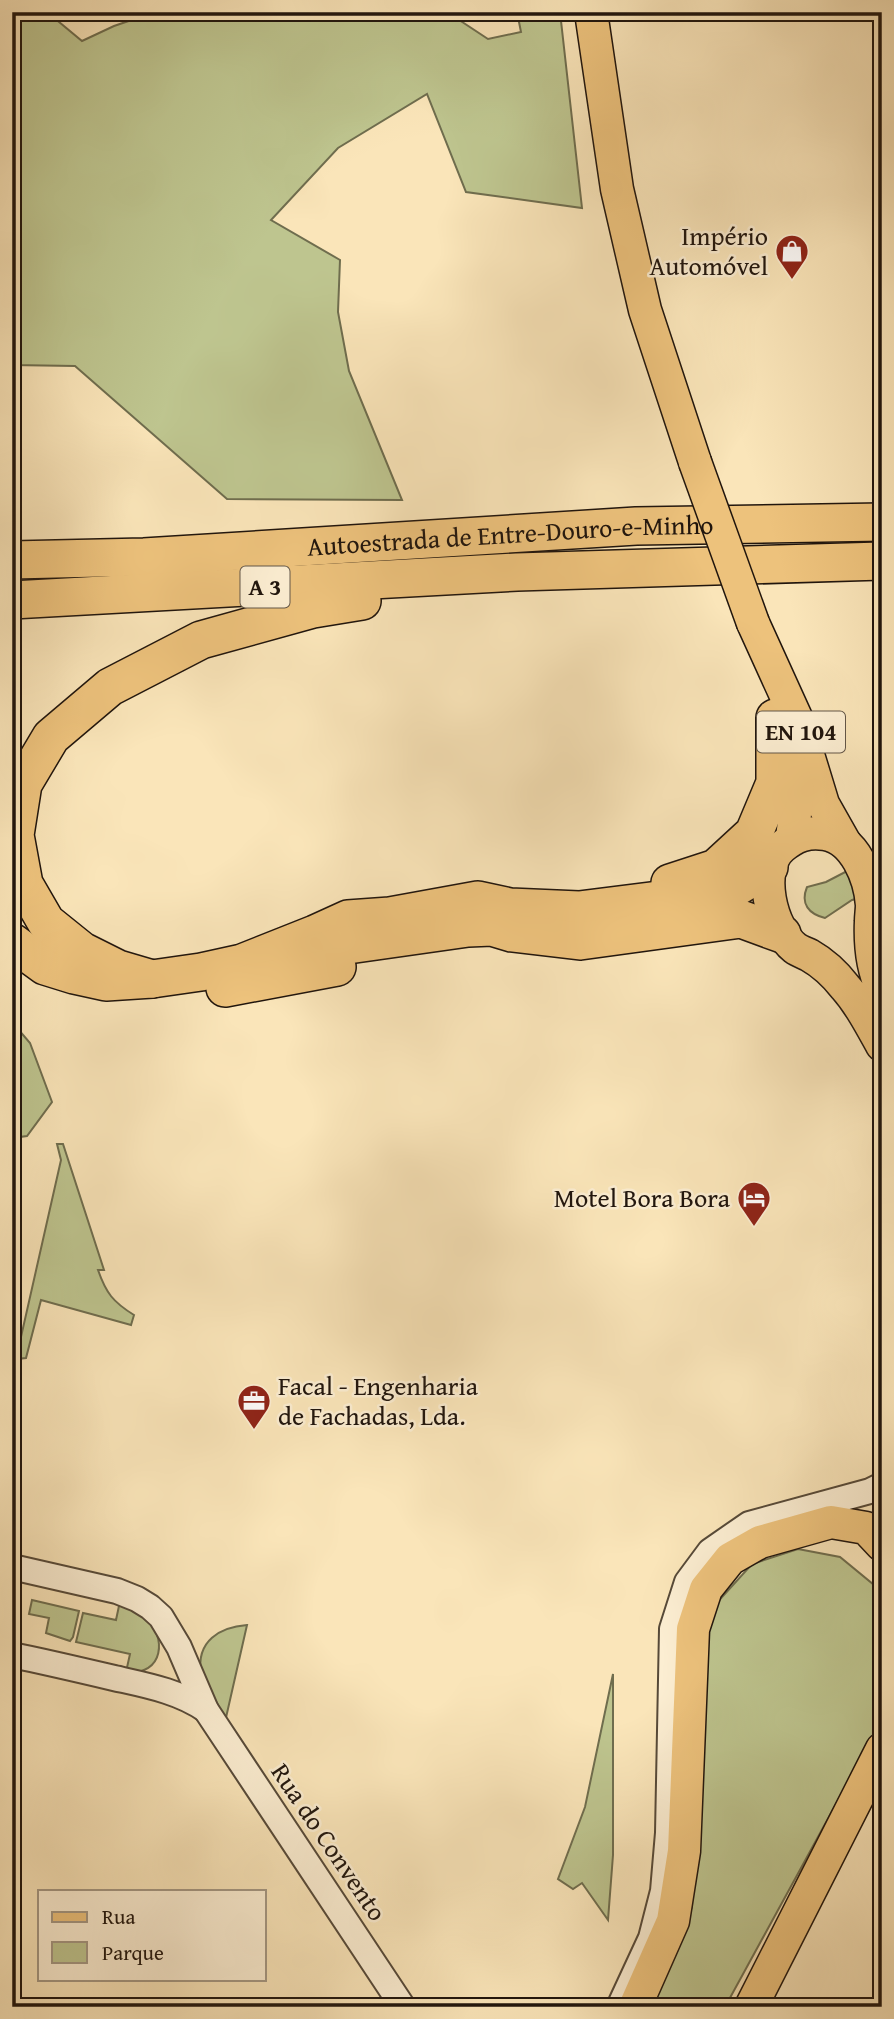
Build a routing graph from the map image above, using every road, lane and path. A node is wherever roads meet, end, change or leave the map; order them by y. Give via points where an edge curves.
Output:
1 (590, 12) edge
2 (882, 522) edge
3 (12, 560) edge
4 (882, 561) edge
5 (517, 572) junction
6 (12, 600) edge
7 (753, 623) junction
8 (775, 718) junction
9 (792, 838) junction
10 (845, 843) junction
11 (769, 867) junction
12 (579, 910) junction
13 (511, 920) junction
14 (870, 923) junction
15 (782, 934) junction
16 (12, 942) edge
17 (811, 957) junction
18 (12, 965) edge
19 (152, 979) junction
20 (882, 989) edge
21 (882, 1045) edge
22 (882, 1485) edge
23 (834, 1499) junction
24 (882, 1503) edge
25 (882, 1545) edge
26 (12, 1567) edge
27 (12, 1655) edge
28 (206, 1710) junction
29 (882, 1749) edge
30 (882, 1790) edge
31 (403, 2007) edge
32 (619, 2007) edge
33 (635, 2007) edge
34 (753, 2007) edge

1 - 7 main road, EN 104, bridge via 617,189 642,298
2 - 3 highway, Autoestrada de Entre-Douro-e-Minho / A 3 via 636,526 144,557
4 - 5 highway, Autoestrada de Entre-Douro-e-Minho / A 3
5 - 6 highway, Autoestrada de Entre-Douro-e-Minho / A 3
5 - 19 highway via 313,609 201,640 110,687 51,737 23,784 15,835 24,884 46,922 82,951
7 - 8 main road, EN 104
7 - 10 main road, EN 104 via 798,722 823,804
8 - 9 main road, EN 104 via 798,790
8 - 12 highway via 775,783 754,833 716,868 619,892
9 - 10 main road via 819,833
9 - 11 main road via 777,851
10 - 14 main road, EN 104 via 867,880
11 - 12 highway via 730,891
11 - 15 main road via 767,886
12 - 13 highway
13 - 15 highway via 580,941 741,919
13 - 18 highway via 492,927 341,946 289,962 259,981 193,995 125,1001 56,988
13 - 19 highway via 476,915 315,934 242,963
14 - 17 main road via 862,940 848,952 830,958
14 - 20 main road, EN 104 via 876,977
15 - 17 main road via 794,948
16 - 19 highway via 45,966 74,975 106,982
17 - 21 main road via 847,989
22 - 23 street
23 - 24 street
23 - 32 street via 749,1524 710,1551 687,1582 673,1629 663,1891 651,1938
25 - 33 main road via 866,1528 831,1522 760,1542 730,1559 706,1589 693,1629 684,1851 673,1921
26 - 28 street, Rua do Convento via 117,1591 150,1607 179,1647
27 - 28 street via 169,1692
28 - 31 street, Rua do Convento
29 - 34 main road
30 - 34 main road

